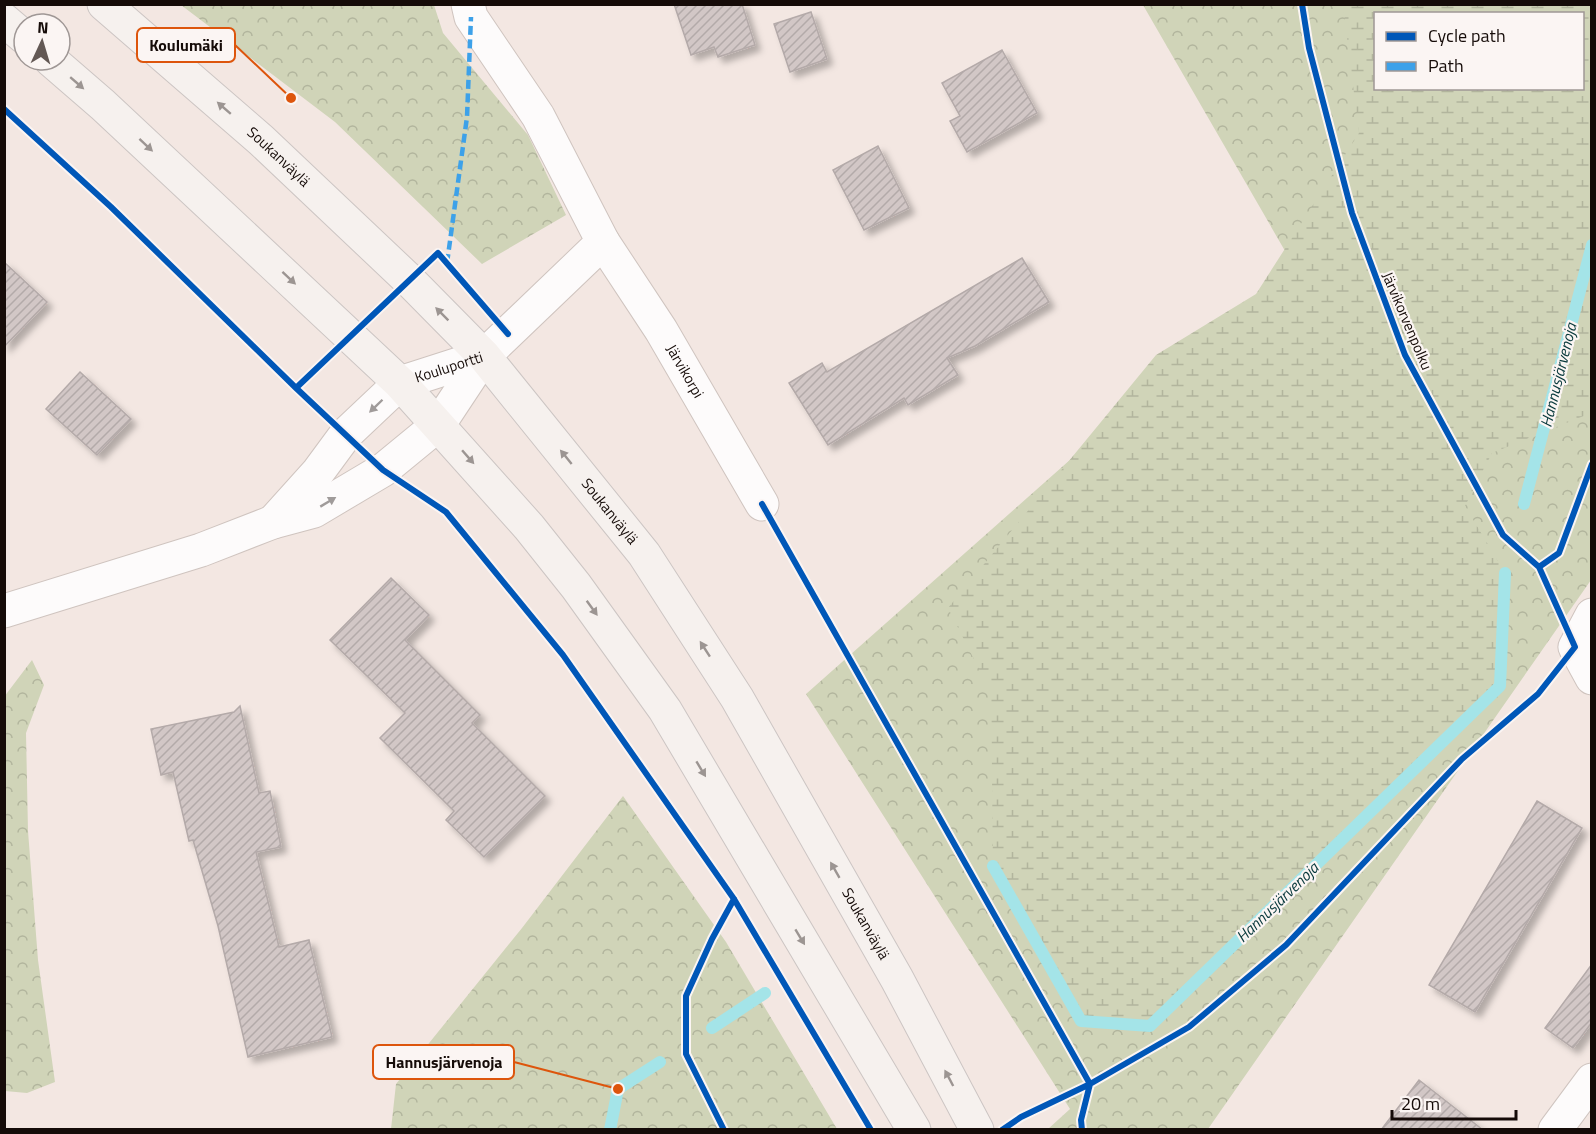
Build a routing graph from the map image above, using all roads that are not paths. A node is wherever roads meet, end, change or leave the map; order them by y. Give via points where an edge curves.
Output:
1 (104, 4) edge
2 (468, 4) edge
3 (64, 72) edge
4 (603, 242) junction
5 (483, 356) junction
6 (400, 382) junction
7 (439, 424) junction
8 (762, 504) dead end
9 (273, 522) junction
10 (4, 611) edge
11 (1592, 615) edge
12 (1592, 678) edge
13 (1592, 1080) edge
14 (914, 1130) edge
15 (976, 1130) edge
16 (1555, 1130) edge

5 -> 1 main road, Soukanväylä via 261,140
2 - 4 street, Järvikorpi via 471,17 538,116
3 -> 6 main road
4 - 5 street
4 - 8 street, Järvikorpi via 661,330
5 - 6 street, Kouluportti
5 - 7 street, Kouluportti
15 -> 5 main road, Soukanväylä via 897,979 737,698 644,554
6 - 7 main road
6 -> 9 street, Kouluportti via 346,434
9 -> 7 street, Kouluportti via 314,511 384,470
7 -> 14 main road via 576,586 665,710
9 - 10 street, Kouluportti via 201,550
11 - 12 street via 1575,646
13 - 16 street

